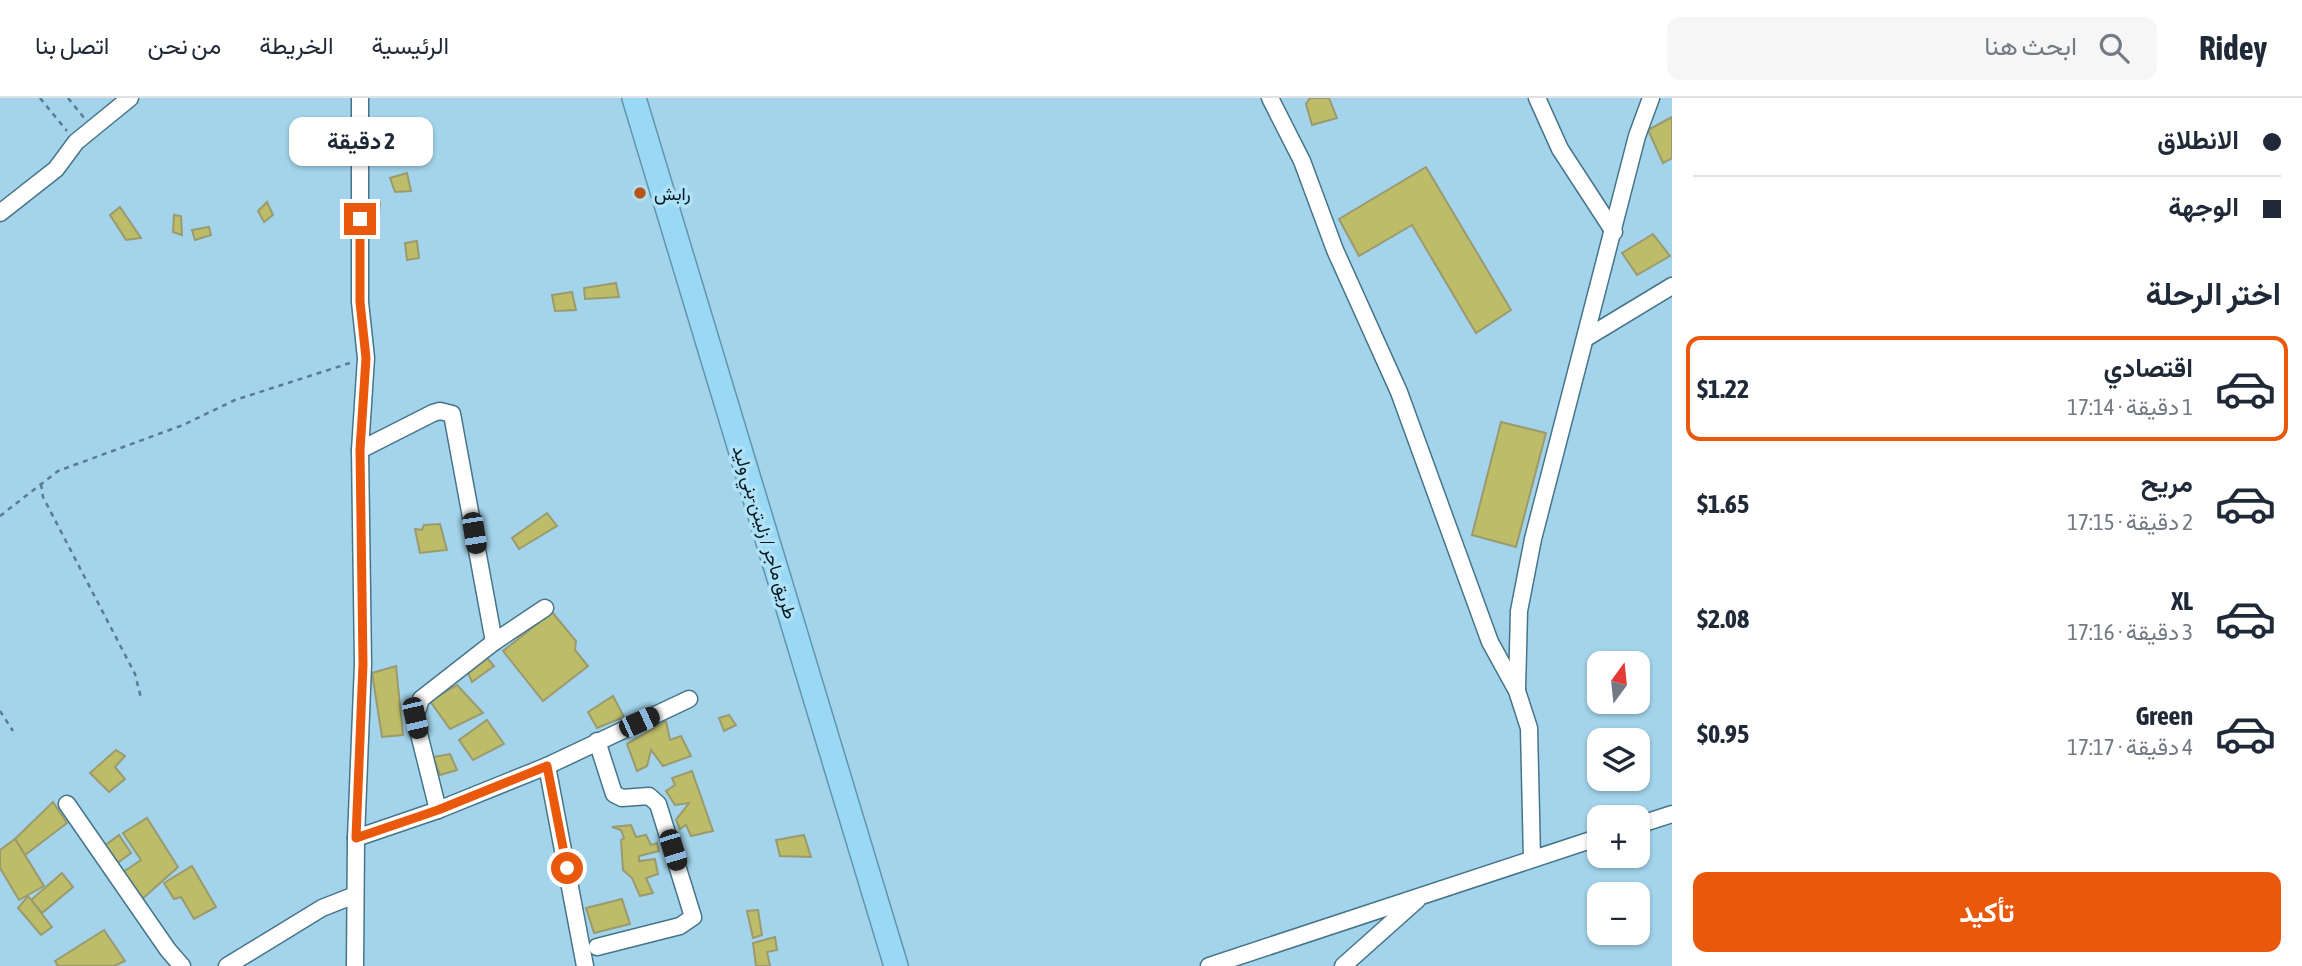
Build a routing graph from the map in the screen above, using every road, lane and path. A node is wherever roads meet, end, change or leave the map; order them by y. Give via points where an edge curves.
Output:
1 (40, 98) edge
2 (68, 98) edge
3 (130, 98) edge
4 (360, 98) edge
5 (634, 98) edge
6 (1270, 98) edge
7 (1537, 98) edge
8 (1651, 98) edge
9 (94, 129) junction
10 (76, 142) junction
11 (0, 213) edge
12 (1614, 232) junction
13 (1672, 286) edge
14 (1586, 338) junction
15 (366, 358) junction
16 (360, 450) junction
17 (41, 484) junction
18 (0, 516) edge
19 (545, 608) dead end
20 (494, 642) junction
21 (1517, 691) junction
22 (141, 698) dead end
23 (689, 699) dead end
24 (0, 711) edge
25 (13, 731) dead end
26 (597, 741) junction
27 (547, 766) junction
28 (67, 804) dead end
29 (438, 810) junction
30 (1672, 814) edge
31 (1650, 821) edge
32 (356, 838) junction
33 (1587, 841) edge
34 (1532, 859) junction
35 (355, 895) junction
36 (1422, 896) junction
37 (597, 947) dead end
38 (182, 966) edge
39 (227, 966) edge
40 (355, 966) edge
41 (585, 966) edge
42 (896, 966) edge
43 (1209, 966) edge
44 (1343, 966) edge

1 - 10 path
2 - 9 path
3 - 9 street
4 - 15 street via 360,302
5 - 42 highway, طريق ماجر / زليتن-بني وليد
6 - 21 street via 1399,392 1490,642
7 - 12 street via 1560,149
8 - 12 street
9 - 10 street
10 - 11 street via 56,169
12 - 14 street
13 - 14 street
14 - 21 street via 1532,538 1519,611
15 - 16 street
15 - 17 path via 235,400 183,425 58,471
16 - 20 street via 433,413 452,414
16 - 32 street via 363,664
17 - 18 path
17 - 22 path via 43,497 135,674
19 - 20 street
20 - 29 street via 421,699 417,707 415,718
21 - 34 street via 1529,728
23 - 26 street
24 - 25 path
26 - 27 street
26 - 37 street via 614,794 622,798 649,796 658,804 693,917 680,926
27 - 29 street
27 - 41 street
28 - 38 street
29 - 32 street
30 - 31 street
32 - 35 street
33 - 34 street
34 - 36 street
35 - 39 street via 323,908
35 - 40 street
36 - 43 street
36 - 44 street

